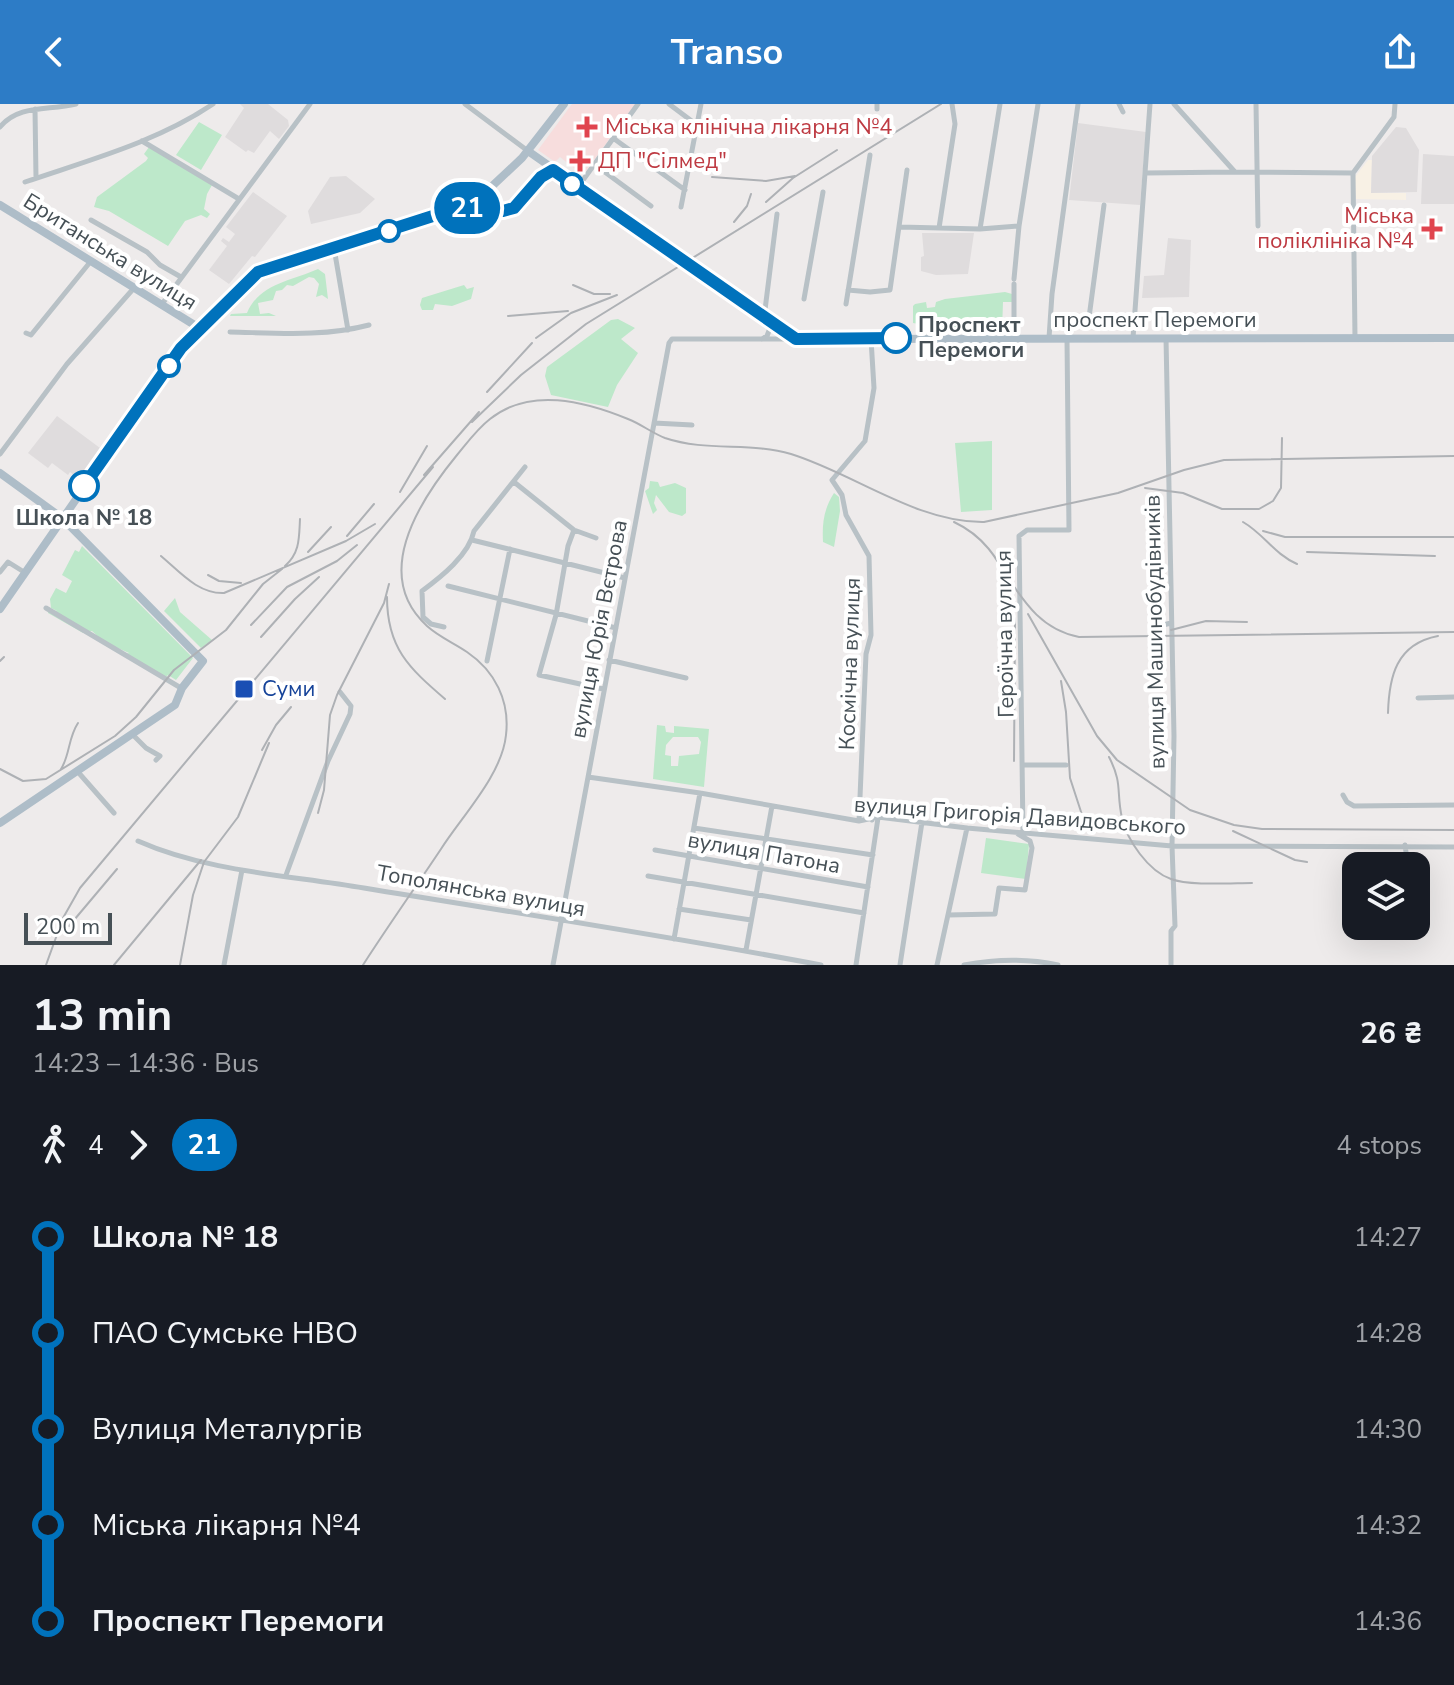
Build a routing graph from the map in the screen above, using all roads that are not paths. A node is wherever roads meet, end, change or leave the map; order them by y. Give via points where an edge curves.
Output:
1 (76, 104) edge
2 (213, 104) edge
3 (310, 104) edge
4 (465, 104) edge
5 (564, 104) edge
6 (638, 104) edge
7 (669, 104) edge
8 (701, 104) edge
9 (952, 104) edge
10 (1000, 104) edge
11 (1038, 104) edge
12 (1078, 104) edge
13 (1119, 104) edge
14 (1150, 104) edge
15 (1174, 104) edge
16 (1256, 104) edge
17 (1395, 104) edge
18 (35, 109) junction
19 (1123, 112) dead end
20 (698, 125) junction
21 (0, 127) edge
22 (613, 138) junction
23 (142, 141) junction
24 (528, 151) junction
25 (870, 155) dead end
26 (594, 164) junction
27 (553, 170) junction
28 (907, 170) dead end
29 (1235, 172) junction
30 (1257, 172) junction
31 (1146, 173) junction
32 (1353, 173) junction
33 (36, 178) junction
34 (25, 182) dead end
35 (577, 187) junction
36 (685, 190) junction
37 (823, 192) dead end
38 (239, 199) junction
39 (0, 205) edge
40 (1104, 205) dead end
41 (651, 206) dead end
42 (461, 207) junction
43 (681, 207) dead end
44 (777, 214) dead end
45 (91, 220) dead end
46 (1019, 226) junction
47 (1258, 226) dead end
48 (900, 227) junction
49 (939, 228) junction
50 (980, 229) junction
51 (334, 248) junction
52 (91, 261) junction
53 (181, 277) junction
54 (134, 288) junction
55 (848, 290) junction
56 (804, 299) dead end
57 (846, 304) dead end
58 (161, 305) junction
59 (764, 318) junction
60 (369, 325) dead end
61 (1134, 325) junction
62 (201, 329) junction
63 (348, 330) junction
64 (230, 332) dead end
65 (26, 333) dead end
66 (1166, 337) junction
67 (871, 338) junction
68 (1014, 338) junction
69 (1049, 338) junction
70 (1067, 338) junction
71 (1133, 338) junction
72 (1355, 338) junction
73 (1454, 338) edge
74 (796, 339) junction
75 (759, 340) junction
76 (669, 343) joint
77 (654, 423) junction
78 (692, 425) dead end
79 (0, 454) edge
80 (525, 467) dead end
81 (0, 473) edge
82 (514, 482) junction
83 (62, 518) junction
84 (574, 530) junction
85 (596, 538) dead end
86 (472, 540) junction
87 (510, 549) junction
88 (567, 564) junction
89 (0, 572) edge
90 (24, 572) junction
91 (625, 578) junction
92 (448, 586) dead end
93 (498, 599) junction
94 (46, 608) dead end
95 (0, 609) edge
96 (556, 615) junction
97 (1171, 623) junction
98 (1153, 624) dead end
99 (444, 627) dead end
100 (616, 628) junction
101 (609, 660) junction
102 (487, 661) dead end
103 (686, 678) dead end
104 (182, 688) junction
105 (603, 689) junction
106 (340, 692) dead end
107 (1454, 697) edge
108 (1418, 698) dead end
109 (133, 735) junction
110 (156, 760) dead end
111 (1022, 765) junction
112 (1066, 765) dead end
113 (78, 772) junction
114 (588, 777) junction
115 (697, 792) junction
116 (1343, 795) dead end
117 (862, 796) junction
118 (1454, 805) edge
119 (772, 806) junction
120 (114, 813) dead end
121 (875, 818) junction
122 (859, 821) junction
123 (922, 822) junction
124 (0, 823) edge
125 (694, 828) junction
126 (967, 828) junction
127 (1015, 832) junction
128 (1023, 833) junction
129 (766, 840) junction
130 (138, 841) dead end
131 (1405, 845) junction
132 (1172, 846) junction
133 (1454, 847) edge
134 (655, 850) dead end
135 (1406, 852) edge
136 (873, 855) junction
137 (689, 856) junction
138 (761, 869) junction
139 (242, 870) junction
140 (286, 875) junction
141 (648, 876) dead end
142 (684, 882) junction
143 (868, 887) junction
144 (756, 895) junction
145 (679, 909) junction
146 (864, 913) junction
147 (948, 915) junction
148 (751, 920) junction
149 (561, 922) junction
150 (674, 939) junction
151 (746, 951) junction
152 (993, 962) edge
153 (224, 965) edge
154 (553, 965) edge
155 (821, 965) edge
156 (856, 965) edge
157 (900, 965) edge
158 (937, 965) edge
159 (964, 965) edge
160 (1058, 965) edge
161 (1171, 965) edge

1 - 18 street
2 - 23 street
3 - 38 street
4 - 24 street
5 - 24 main road
6 - 22 street
7 - 20 street
8 - 20 street
9 - 49 street via 955,124
10 - 50 street
11 - 46 street
12 - 69 street
13 - 19 street
14 - 31 street
15 - 29 street
16 - 30 street
17 - 32 street via 1394,117
18 - 21 street via 19,111
18 - 33 street
20 - 36 street
22 - 26 street
22 - 36 street
23 - 33 street
23 - 38 street
24 - 27 main road
24 - 42 main road via 489,189
25 - 55 street
26 - 35 street
26 - 41 street
27 - 35 main road
27 - 42 main road via 514,208
28 - 48 street
29 - 30 street
29 - 31 street
30 - 32 street
30 - 47 street
31 - 61 street
32 - 72 street
33 - 34 street
35 - 59 main road, bridge
36 - 43 street
37 - 56 street
38 - 53 street
39 - 52 main road, Британська вулиця
40 - 61 street via 1088,325
42 - 51 main road
44 - 59 street
45 - 53 street
46 - 50 street
46 - 68 street
48 - 49 street
48 - 55 street via 890,290
49 - 50 street
51 - 62 main road via 263,269
51 - 63 street
52 - 54 main road, Британська вулиця
52 - 65 street via 42,323 31,335
53 - 58 street
54 - 58 main road, Британська вулиця
54 - 79 street via 65,366
55 - 57 street
58 - 62 main road, Британська вулиця
59 - 74 main road
59 - 75 street via 769,332
60 - 63 street
61 - 71 street
62 - 83 main road via 181,348
63 - 64 street
66 - 71 main road, проспект Перемоги
66 - 72 main road, проспект Перемоги
66 - 97 street, вулиця Машинобудівників
67 - 68 main road, проспект Перемоги
67 - 74 main road, проспект Перемоги
67 - 117 street, Космічна вулиця via 874,388 865,441 832,480 869,556 871,635
68 - 69 main road, проспект Перемоги
69 - 70 main road, проспект Перемоги
70 - 71 main road, проспект Перемоги
70 - 111 street, Героїчна вулиця via 1069,530 1027,530 1019,536
72 - 73 main road, проспект Перемоги
74 - 75 street, проспект Перемоги
75 - 76 street, проспект Перемоги
76 - 77 street, вулиця Юрія Вєтрова
77 - 78 street
77 - 91 street, вулиця Юрія Вєтрова
80 - 82 street
81 - 83 main road
82 - 84 street
82 - 86 street
83 - 90 main road
83 - 104 main road via 202,657
84 - 85 street
84 - 88 street
86 - 87 street
86 - 99 street via 422,591 423,617
87 - 88 street
87 - 93 street
88 - 91 street
88 - 96 street
89 - 90 street via 8,562
90 - 95 main road
91 - 100 street, вулиця Юрія Вєтрова
92 - 93 street
93 - 96 street
93 - 102 street
94 - 104 street
96 - 100 street
96 - 105 street via 539,675
97 - 98 street
97 - 132 street, вулиця Машинобудівників
100 - 101 street, вулиця Юрія Вєтрова
101 - 103 street
101 - 105 street, вулиця Юрія Вєтрова
104 - 109 main road via 175,705
105 - 114 street, вулиця Юрія Вєтрова
106 - 140 street via 351,706 350,714
107 - 108 street
109 - 110 street via 160,756
109 - 113 main road
111 - 112 street
111 - 128 street, Героїчна вулиця
113 - 120 street
113 - 124 main road
114 - 115 street, вулиця Григорія Давидовського
114 - 149 street, вулиця Юрія Вєтрова
115 - 119 street, вулиця Григорія Давидовського
115 - 125 street
116 - 118 street via 1354,806
117 - 121 street
117 - 122 street, Космічна вулиця
119 - 122 street, вулиця Григорія Давидовського
119 - 129 street
121 - 122 street, вулиця Григорія Давидовського
121 - 123 street, вулиця Григорія Давидовського
121 - 136 street
123 - 126 street, вулиця Григорія Давидовського
123 - 157 street
125 - 129 street
125 - 137 street
126 - 127 street, вулиця Григорія Давидовського
126 - 147 street
127 - 128 street, вулиця Григорія Давидовського
127 - 147 street via 1032,848 1025,890 999,888 995,914
128 - 132 street, вулиця Григорія Давидовського
129 - 136 street
129 - 138 street
130 - 139 street, Тополянська вулиця
131 - 132 street, вулиця Григорія Давидовського
131 - 133 street, вулиця Григорія Давидовського
131 - 135 street
132 - 161 street, вулиця Машинобудівників
134 - 137 street, вулиця Патона
136 - 143 street
137 - 138 street, вулиця Патона
137 - 142 street
138 - 143 street, вулиця Патона
138 - 144 street
139 - 140 street, Тополянська вулиця
139 - 153 street
140 - 149 street, Тополянська вулиця
141 - 142 street
142 - 144 street
142 - 145 street
143 - 146 street
144 - 146 street
144 - 148 street
145 - 148 street
145 - 150 street
146 - 156 street
147 - 158 street
148 - 151 street
149 - 150 street, Тополянська вулиця
149 - 154 street, вулиця Юрія Вєтрова
150 - 151 street, Тополянська вулиця
151 - 155 street, Тополянська вулиця
152 - 159 street
152 - 160 street

